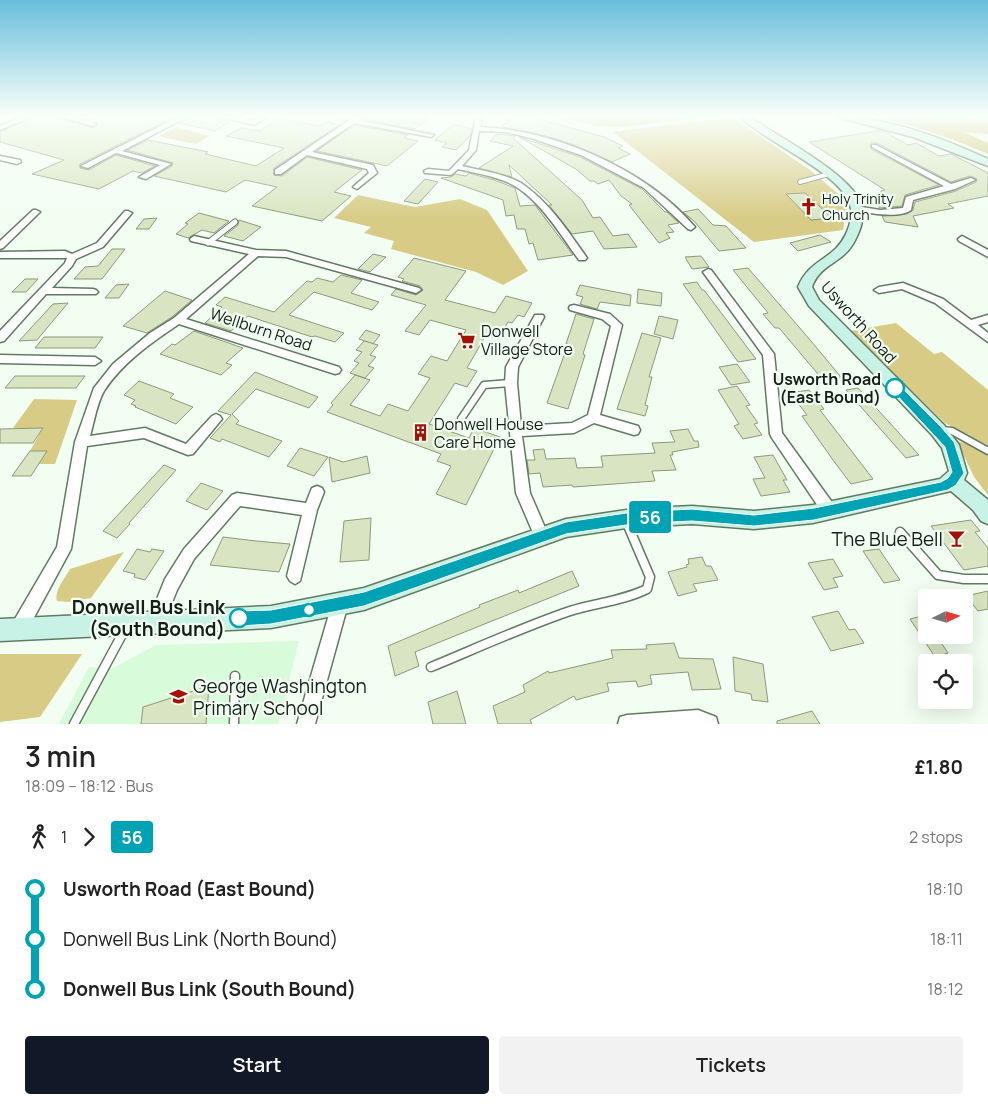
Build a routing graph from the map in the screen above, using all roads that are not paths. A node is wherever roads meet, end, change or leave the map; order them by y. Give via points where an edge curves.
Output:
1 (115, 151) joint
2 (309, 151) edge
3 (471, 151) edge
4 (577, 151) edge
5 (794, 151) edge
6 (883, 151) edge
7 (956, 151) edge
8 (306, 153) junction
9 (0, 158) edge
10 (17, 162) dead end
11 (988, 163) edge
12 (85, 166) dead end
13 (457, 167) junction
14 (428, 171) dead end
15 (278, 172) dead end
16 (829, 174) junction
17 (143, 177) dead end
18 (971, 180) dead end
19 (800, 182) dead end
20 (357, 187) dead end
21 (952, 187) junction
22 (856, 208) junction
23 (36, 212) dead end
24 (128, 213) dead end
25 (235, 222) dead end
26 (691, 227) dead end
27 (194, 239) dead end
28 (962, 239) dead end
29 (208, 243) junction
30 (0, 246) edge
31 (256, 254) junction
32 (988, 254) edge
33 (0, 255) edge
34 (72, 257) junction
35 (582, 258) dead end
36 (708, 272) dead end
37 (416, 290) dead end
38 (879, 290) dead end
39 (43, 291) junction
40 (93, 292) dead end
41 (574, 308) dead end
42 (539, 316) dead end
43 (988, 318) edge
44 (178, 320) junction
45 (0, 322) edge
46 (14, 323) junction
47 (969, 324) junction
48 (0, 338) edge
49 (988, 338) edge
50 (0, 359) edge
51 (95, 361) dead end
52 (334, 370) dead end
53 (510, 383) junction
54 (592, 418) junction
55 (216, 419) dead end
56 (461, 419) dead end
57 (634, 430) dead end
58 (938, 430) junction
59 (515, 431) junction
60 (81, 442) junction
61 (988, 450) edge
62 (952, 481) junction
63 (317, 492) dead end
64 (310, 510) junction
65 (829, 510) junction
66 (988, 515) edge
67 (625, 520) junction
68 (900, 532) dead end
69 (542, 537) junction
70 (294, 576) dead end
71 (988, 579) edge
72 (340, 604) junction
73 (128, 623) junction
74 (155, 624) junction
75 (9, 630) edge
76 (431, 667) dead end
77 (235, 676) dead end
78 (74, 724) edge
79 (234, 724) edge
80 (306, 724) edge
81 (627, 724) edge
82 (709, 724) edge

1 - 12 street
1 - 17 street via 168,164
2 - 8 street
3 - 13 street
4 - 26 street via 646,186
5 - 16 street
6 - 21 street
7 - 11 street
8 - 15 street
8 - 20 street via 370,167 374,173
9 - 10 street
13 - 14 street via 451,173
13 - 35 street via 517,184 548,211
16 - 19 lane
16 - 22 street via 846,188
18 - 21 street
21 - 22 street via 909,199 907,210 880,212
22 - 58 street, Usworth Road via 856,226 845,248 808,275 805,287 814,303
23 - 30 street
24 - 34 street via 100,245
25 - 29 lane
27 - 29 street
28 - 32 street
29 - 31 street
31 - 37 street via 286,254
31 - 44 street, Wellburn Road
33 - 34 street via 65,254
34 - 39 street
36 - 65 street via 768,354 776,434
38 - 47 street via 903,286 940,300
39 - 40 street
39 - 46 street
41 - 54 street via 606,316 617,325
42 - 53 street via 512,367
43 - 47 street
44 - 52 street, Wellburn Road
44 - 60 street, Wellburn Road via 117,367 98,391
45 - 46 street
46 - 48 street
47 - 49 street
50 - 51 street
53 - 56 lane via 484,385
53 - 59 street
54 - 57 street
54 - 59 street via 574,428
55 - 60 street via 188,450 145,433
58 - 61 lane via 952,431
58 - 62 street, Usworth Road via 950,445 958,473
59 - 69 street via 523,493
60 - 75 street, Wellburn Road via 64,549
62 - 65 street via 944,486
62 - 66 street via 980,504
63 - 64 street
64 - 70 street
64 - 74 street via 238,500 189,554 171,585
65 - 67 street via 754,520 692,515
67 - 69 street via 566,528
67 - 76 lane via 650,577 647,589 551,618
68 - 71 lane via 938,575 964,580
69 - 72 street via 364,599
72 - 74 street via 271,617
72 - 80 street
73 - 74 street
73 - 75 street
73 - 78 lane
77 - 79 lane
81 - 82 street via 698,719

